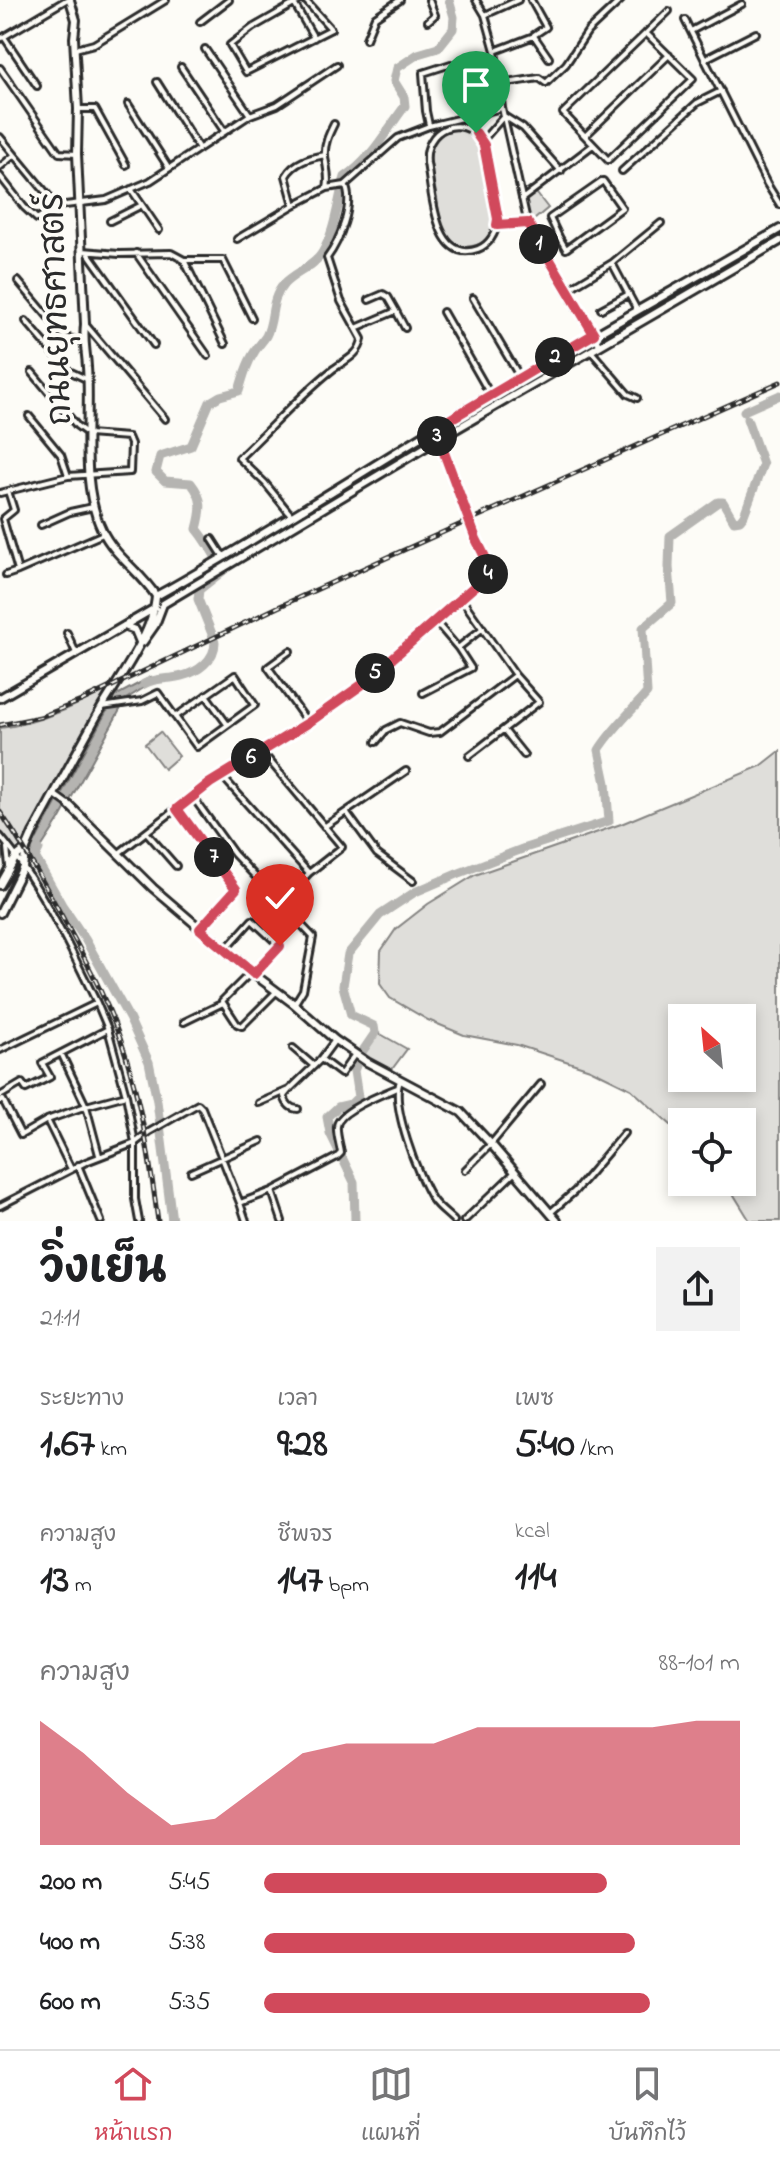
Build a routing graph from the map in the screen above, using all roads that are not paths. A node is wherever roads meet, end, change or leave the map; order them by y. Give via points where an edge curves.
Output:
1 (68, 0) edge
2 (166, 0) edge
3 (214, 0) edge
4 (229, 0) edge
5 (303, 0) edge
6 (400, 0) edge
7 (429, 0) edge
8 (476, 0) edge
9 (518, 0) edge
10 (531, 0) edge
11 (621, 0) edge
12 (293, 2) edge
13 (742, 4) dead end
14 (219, 8) junction
15 (669, 11) dead end
16 (485, 15) junction
17 (685, 20) dead end
18 (428, 21) dead end
19 (200, 22) dead end
20 (690, 31) junction
21 (646, 33) junction
22 (756, 33) dead end
23 (534, 36) junction
24 (2, 38) edge
25 (314, 38) junction
26 (366, 39) dead end
27 (75, 49) junction
28 (205, 49) dead end
29 (495, 51) junction
30 (669, 55) junction
31 (549, 58) dead end
32 (705, 59) junction
33 (337, 65) dead end
34 (181, 67) dead end
35 (0, 68) edge
36 (157, 82) dead end
37 (500, 84) junction
38 (37, 86) dead end
39 (721, 91) junction
40 (128, 104) dead end
41 (502, 108) junction
42 (78, 109) junction
43 (250, 115) junction
44 (468, 116) junction
45 (504, 116) junction
46 (334, 124) dead end
47 (429, 126) junction
48 (224, 131) junction
49 (585, 136) junction
50 (0, 137) edge
51 (482, 141) junction
52 (593, 145) junction
53 (199, 148) junction
54 (77, 154) junction
55 (325, 155) junction
56 (14, 156) junction
57 (126, 165) dead end
58 (0, 167) edge
59 (169, 168) junction
60 (561, 171) junction
61 (622, 171) dead end
62 (0, 176) edge
63 (343, 186) junction
64 (327, 188) junction
65 (131, 189) junction
66 (522, 199) junction
67 (81, 203) junction
68 (142, 205) junction
69 (294, 205) junction
70 (780, 205) edge
71 (57, 206) junction
72 (110, 221) dead end
73 (528, 223) junction
74 (661, 223) dead end
75 (497, 225) junction
76 (780, 229) edge
77 (159, 230) dead end
78 (559, 237) junction
79 (237, 239) dead end
80 (780, 241) edge
81 (541, 247) junction
82 (85, 252) junction
83 (136, 253) junction
84 (184, 260) junction
85 (612, 263) junction
86 (18, 281) dead end
87 (567, 290) junction
88 (629, 294) junction
89 (473, 298) dead end
90 (369, 300) dead end
91 (601, 309) dead end
92 (637, 310) junction
93 (396, 311) junction
94 (443, 312) dead end
95 (252, 318) dead end
96 (26, 321) dead end
97 (85, 324) junction
98 (356, 328) junction
99 (405, 328) dead end
100 (594, 334) junction
101 (83, 342) junction
102 (225, 344) dead end
103 (154, 345) dead end
104 (600, 346) junction
105 (591, 351) junction
106 (208, 356) dead end
107 (32, 372) dead end
108 (87, 379) junction
109 (521, 379) junction
110 (491, 396) junction
111 (637, 398) dead end
112 (29, 416) dead end
113 (165, 419) dead end
114 (432, 430) junction
115 (88, 434) junction
116 (439, 439) junction
117 (89, 474) junction
118 (68, 476) junction
119 (8, 491) junction
120 (0, 493) edge
121 (93, 507) junction
122 (291, 515) junction
123 (41, 525) dead end
124 (103, 534) junction
125 (212, 539) dead end
126 (225, 561) junction
127 (18, 571) junction
128 (6, 575) dead end
129 (178, 595) junction
130 (156, 596) junction
131 (461, 598) junction
132 (163, 604) junction
133 (155, 608) junction
134 (157, 619) junction
135 (435, 621) junction
136 (124, 626) junction
137 (483, 628) junction
138 (67, 633) dead end
139 (139, 645) junction
140 (458, 648) junction
141 (290, 651) dead end
142 (76, 653) junction
143 (515, 675) junction
144 (423, 693) dead end
145 (0, 695) edge
146 (206, 695) junction
147 (104, 706) junction
148 (175, 717) junction
149 (308, 723) junction
150 (227, 724) junction
151 (504, 730) junction
152 (376, 742) dead end
153 (263, 753) junction
154 (524, 755) dead end
155 (469, 756) dead end
156 (406, 771) dead end
157 (222, 776) junction
158 (56, 795) junction
159 (193, 797) junction
160 (69, 805) joint
161 (177, 809) junction
162 (347, 813) junction
163 (324, 827) junction
164 (147, 833) junction
165 (1, 838) edge
166 (26, 849) junction
167 (119, 853) junction
168 (16, 857) junction
169 (176, 866) dead end
170 (23, 867) junction
171 (9, 868) junction
172 (309, 873) junction
173 (413, 881) dead end
174 (0, 885) edge
175 (280, 904) junction
176 (0, 913) edge
177 (200, 929) junction
178 (225, 950) junction
179 (253, 973) junction
180 (276, 992) junction
181 (97, 1003) junction
182 (223, 1003) junction
183 (294, 1004) junction
184 (184, 1022) dead end
185 (108, 1029) junction
186 (335, 1040) junction
187 (293, 1048) dead end
188 (0, 1050) edge
189 (61, 1053) junction
190 (356, 1055) junction
191 (321, 1059) junction
192 (314, 1066) junction
193 (400, 1081) junction
194 (541, 1084) dead end
195 (397, 1088) junction
196 (289, 1090) junction
197 (126, 1095) junction
198 (0, 1098) edge
199 (259, 1103) dead end
200 (86, 1106) junction
201 (298, 1109) dead end
202 (47, 1120) junction
203 (624, 1133) dead end
204 (261, 1141) dead end
205 (135, 1143) junction
206 (491, 1144) junction
207 (99, 1156) junction
208 (222, 1158) junction
209 (78, 1165) junction
210 (71, 1169) junction
211 (465, 1170) dead end
212 (191, 1172) dead end
213 (514, 1173) junction
214 (272, 1191) junction
215 (240, 1203) junction
216 (0, 1206) edge
217 (550, 1213) junction
218 (101, 1221) edge
219 (139, 1221) edge
220 (246, 1221) edge
221 (282, 1221) edge
222 (454, 1221) edge
223 (464, 1221) edge
224 (557, 1221) edge

1 - 24 street
1 - 27 main road, ถนนยุทธศาสตร์ via 76,20
2 - 27 street via 94,44
3 - 14 street
4 - 14 street
5 - 12 street
5 - 25 street via 331,29
6 - 26 street via 375,17
7 - 18 street via 435,15
8 - 16 street
9 - 16 street
10 - 23 street via 546,27
11 - 37 street via 546,83 539,78
12 - 25 street
12 - 25 street via 230,45 246,72
13 - 20 street
14 - 19 street
15 - 21 street
16 - 29 street
17 - 20 street
20 - 32 street
21 - 30 street
21 - 49 street via 563,113
22 - 32 street
23 - 29 street
23 - 31 street
24 - 38 street
27 - 42 main road, ถนนยุทธศาสตร์
28 - 43 street
29 - 37 street
30 - 49 street
30 - 52 street via 693,79 608,160
32 - 39 street
33 - 43 street via 277,105
34 - 48 street
35 - 54 street via 59,153
36 - 53 street
37 - 41 street
39 - 61 street via 697,103
39 - 70 street
40 - 59 street
41 - 44 street
41 - 45 street
42 - 54 main road, ถนนยุทธศาสตร์
42 - 57 street via 95,109
43 - 48 street
44 - 47 street
44 - 47 street via 451,64 423,73
45 - 51 street
45 - 60 street via 523,128
45 - 66 street
46 - 55 street
47 - 63 street via 398,138
48 - 53 street
49 - 52 street
50 - 56 street
51 - 75 street
51 - 75 street via 462,127 438,132 427,154 430,178 441,234 449,244 477,249 493,238
52 - 60 street
53 - 59 street
54 - 67 main road, ถนนยุทธศาสตร์
55 - 64 street
55 - 69 street via 308,158 287,173
56 - 58 street
56 - 71 street
59 - 65 street
60 - 66 street
62 - 71 street via 37,219
63 - 64 street
63 - 98 street via 349,192 347,217 327,258
64 - 69 street
65 - 67 street
65 - 68 street
66 - 73 street
67 - 71 street
67 - 82 main road, ถนนยุทธศาสตร์
68 - 72 street
68 - 77 street
69 - 79 street
73 - 75 street
73 - 81 street
74 - 85 street
76 - 92 main road
78 - 78 street via 550,218 603,181 622,208 566,249
78 - 81 street
80 - 104 main road
81 - 87 street
82 - 83 street
82 - 97 main road, ถนนยุทธศาสตร์
82 - 103 street
83 - 84 street via 171,253
83 - 106 street
84 - 95 street via 223,260
84 - 102 street
85 - 87 street
85 - 88 street
86 - 101 street via 65,337
87 - 100 street
88 - 91 street
88 - 92 street
89 - 109 street
90 - 93 street via 383,294
92 - 100 main road
93 - 98 street
93 - 99 street
94 - 110 street
96 - 108 street via 69,371
97 - 101 main road, ถนนยุทธศาสตร์
97 - 113 street
98 - 122 street via 362,339 356,354 320,380 239,458
100 - 104 street
100 - 109 main road
101 - 108 main road, ถนนยุทธศาสตร์
104 - 105 main road
105 - 111 street
105 - 116 main road
107 - 115 street
108 - 115 main road, ถนนยุทธศาสตร์
109 - 110 main road
110 - 114 main road
112 - 118 street via 61,455
114 - 116 street
114 - 122 main road
115 - 117 main road, ถนนยุทธศาสตร์
115 - 117 street via 128,437 131,444 130,472
116 - 126 main road
116 - 131 street via 492,571
117 - 118 street
117 - 121 main road, ถนนยุทธศาสตร์
118 - 119 street
119 - 120 street
119 - 127 street via 14,510 3,519
121 - 123 street
121 - 124 main road, ถนนยุทธศาสตร์
122 - 126 main road
124 - 127 street
124 - 130 main road, ถนนยุทธศาสตร์
125 - 126 street
126 - 129 main road
126 - 130 main road
127 - 128 street
129 - 132 main road
129 - 134 main road
130 - 133 main road
131 - 135 street
131 - 137 street
132 - 133 street
132 - 134 main road
133 - 136 main road
133 - 139 main road
134 - 139 main road
135 - 140 street
135 - 149 street via 363,684
136 - 139 main road via 135,630
136 - 142 main road
137 - 140 street
137 - 143 street
138 - 142 street
139 - 147 main road
140 - 144 street via 471,668
141 - 149 street via 268,667
142 - 145 main road
143 - 151 street via 539,702
143 - 152 street via 440,732 400,723
146 - 148 street
146 - 150 street
146 - 150 street via 235,675 255,705
147 - 148 street via 142,701 158,693
147 - 158 main road
148 - 150 street via 197,747
149 - 153 street
151 - 154 street
151 - 155 street
153 - 157 street
153 - 163 street
156 - 162 street
157 - 159 street
157 - 172 street
158 - 160 street
158 - 166 main road
159 - 161 street
159 - 175 street via 234,854
160 - 167 main road
161 - 164 street
161 - 177 street via 236,889
162 - 163 street
162 - 173 street via 377,854
163 - 172 street via 342,847
164 - 167 street
164 - 169 street
165 - 168 street
165 - 171 street
166 - 168 main road
166 - 170 main road
167 - 177 main road
168 - 170 street
168 - 171 main road
170 - 176 main road
170 - 181 street
171 - 174 main road
172 - 175 street
175 - 183 street via 313,937 303,990
177 - 178 main road
178 - 179 main road
178 - 179 street via 252,920 280,946
179 - 180 main road
179 - 182 street
180 - 182 street via 242,1026
180 - 183 main road
181 - 185 street
181 - 188 street
182 - 184 street
183 - 186 main road
185 - 189 street
185 - 197 street
186 - 190 main road
186 - 191 street
187 - 192 street
189 - 198 street via 42,1063 50,1077 26,1089 22,1083
189 - 200 street
190 - 191 street via 341,1074
190 - 193 main road
191 - 192 street
192 - 196 street
193 - 195 street
193 - 206 main road via 461,1112
194 - 206 street
195 - 214 street via 341,1117 339,1154
195 - 222 street via 398,1107 432,1201
196 - 199 street
196 - 201 street via 285,1100
197 - 200 street
197 - 205 street
198 - 202 street via 21,1135
200 - 202 street
200 - 207 street
202 - 210 street
203 - 217 street
204 - 208 street
205 - 207 street
205 - 208 street via 198,1104
205 - 219 street
206 - 211 street
206 - 213 main road
207 - 209 street
208 - 212 street
208 - 215 street
209 - 210 street
209 - 218 street
210 - 216 street
213 - 217 main road
213 - 223 street
214 - 215 street
214 - 221 street
215 - 220 street
217 - 224 main road

